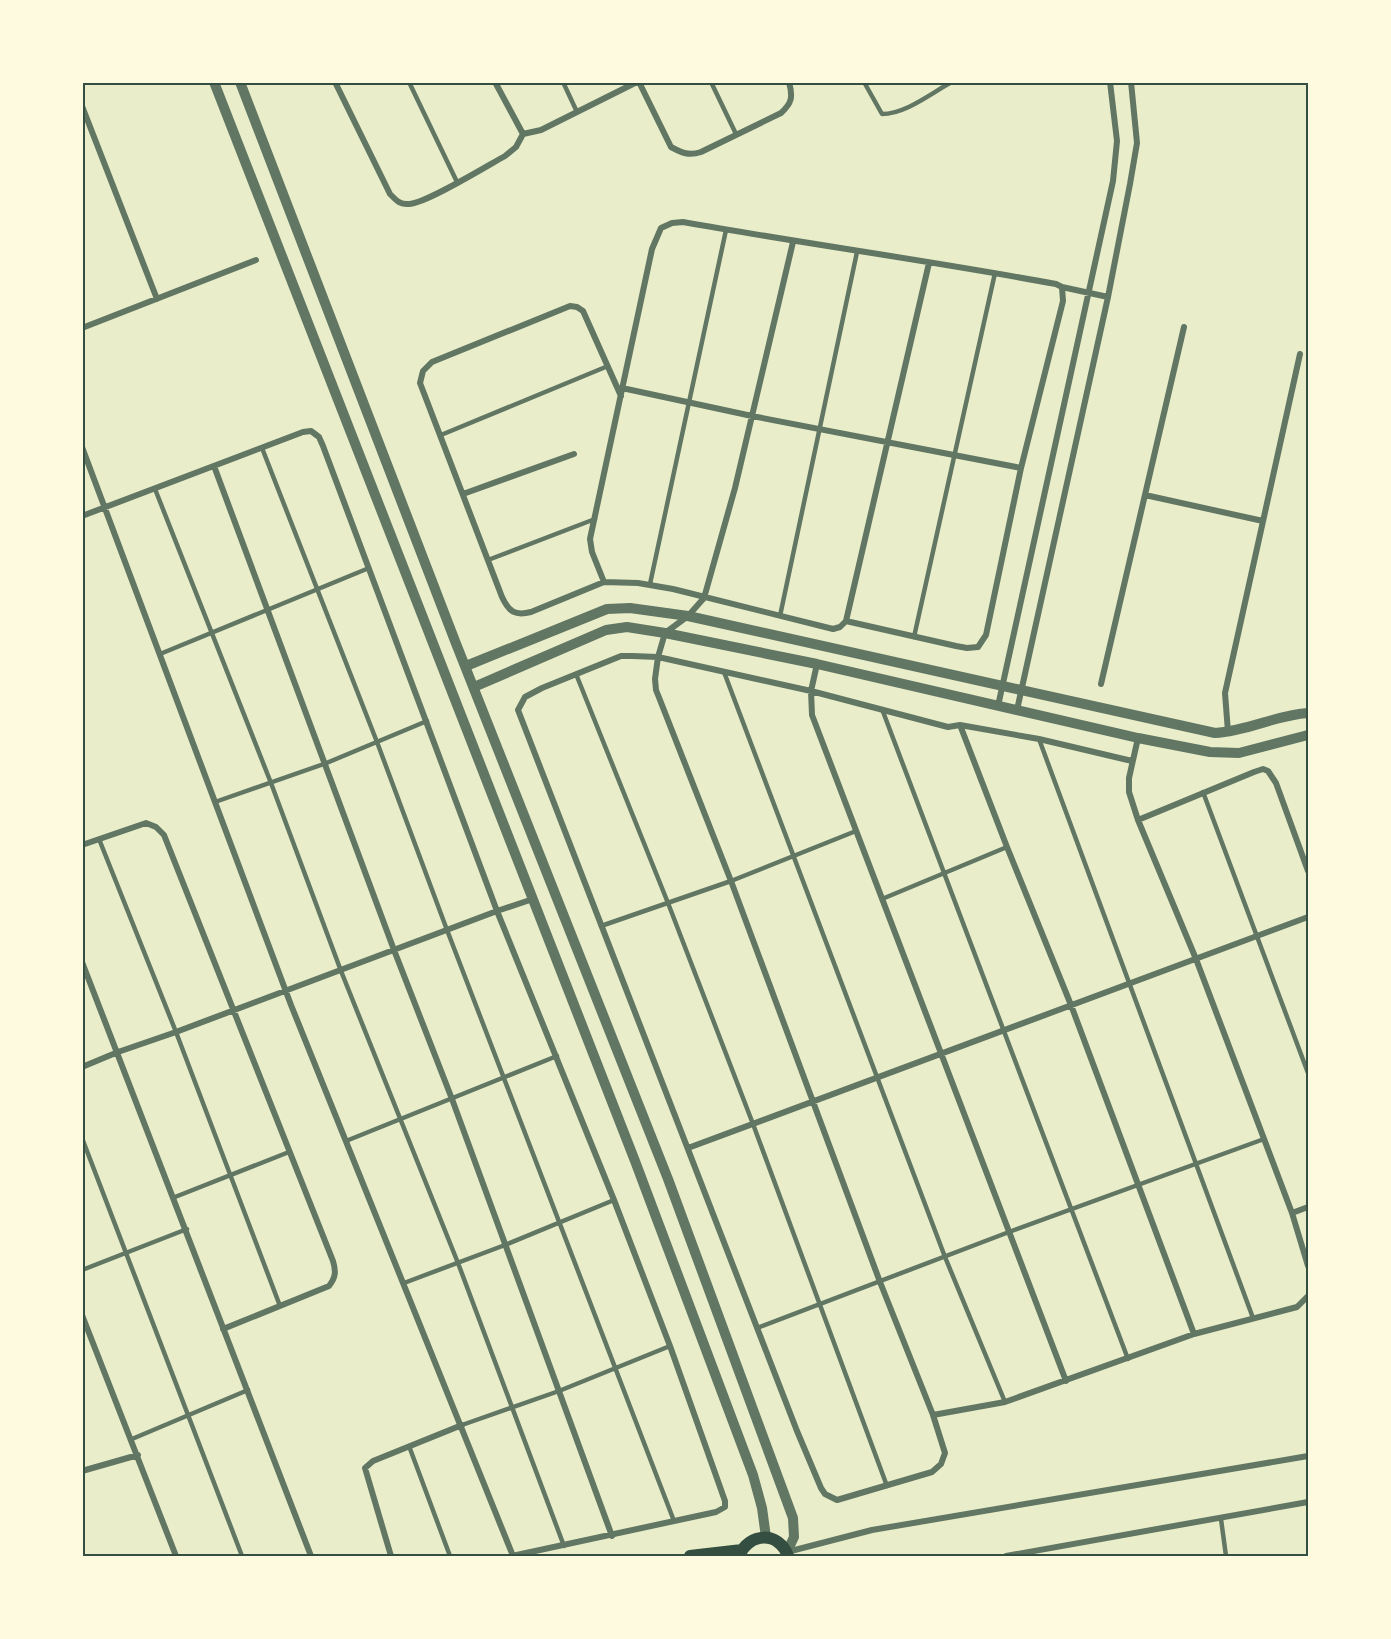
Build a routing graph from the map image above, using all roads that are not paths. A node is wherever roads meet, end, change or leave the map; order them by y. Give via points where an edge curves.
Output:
1 (214, 82) edge
2 (240, 82) edge
3 (335, 82) edge
4 (409, 82) edge
5 (495, 82) edge
6 (563, 82) edge
7 (638, 82) edge
8 (711, 82) edge
9 (789, 82) edge
10 (864, 82) edge
11 (1110, 82) edge
12 (1131, 82) edge
13 (951, 83) edge
14 (82, 106) edge
15 (577, 112) junction
16 (523, 134) junction
17 (736, 134) junction
18 (457, 182) junction
19 (726, 230) junction
20 (793, 242) junction
21 (857, 252) junction
22 (256, 260) dead end
23 (929, 263) junction
24 (995, 273) junction
25 (1062, 287) junction
26 (1088, 292) junction
27 (1108, 297) junction
28 (157, 299) junction
29 (1184, 327) dead end
30 (82, 328) edge
31 (1300, 354) dead end
32 (608, 366) junction
33 (622, 388) junction
34 (621, 396) junction
35 (688, 402) junction
36 (752, 416) junction
37 (821, 429) junction
38 (441, 435) junction
39 (888, 442) junction
40 (82, 447) edge
41 (262, 448) junction
42 (574, 454) dead end
43 (955, 455) junction
44 (214, 466) junction
45 (1021, 468) junction
46 (155, 489) junction
47 (463, 494) junction
48 (1145, 495) junction
49 (105, 508) junction
50 (82, 516) edge
51 (595, 519) junction
52 (1263, 521) junction
53 (488, 560) junction
54 (369, 568) junction
55 (604, 582) junction
56 (650, 584) junction
57 (316, 590) junction
58 (704, 598) junction
59 (266, 610) junction
60 (688, 616) junction
61 (780, 616) junction
62 (846, 621) junction
63 (212, 632) junction
64 (665, 633) junction
65 (914, 637) junction
66 (160, 654) junction
67 (658, 657) junction
68 (817, 664) junction
69 (466, 666) junction
70 (724, 672) junction
71 (576, 674) junction
72 (1101, 684) dead end
73 (1002, 685) junction
74 (474, 687) junction
75 (1021, 688) junction
76 (811, 691) junction
77 (998, 705) junction
78 (882, 710) junction
79 (1017, 710) junction
80 (1308, 713) edge
81 (427, 721) junction
82 (960, 725) junction
83 (1228, 732) junction
84 (1308, 735) edge
85 (1040, 738) junction
86 (1138, 738) junction
87 (377, 742) junction
88 (1132, 761) junction
89 (324, 764) junction
90 (270, 783) junction
91 (1203, 792) junction
92 (215, 802) junction
93 (1138, 820) junction
94 (856, 831) junction
95 (99, 839) junction
96 (82, 845) edge
97 (1007, 847) junction
98 (792, 856) junction
99 (1308, 871) edge
100 (944, 873) junction
101 (731, 881) junction
102 (533, 899) junction
103 (882, 899) junction
104 (668, 903) junction
105 (496, 911) junction
106 (1308, 917) edge
107 (601, 926) junction
108 (447, 930) junction
109 (1257, 936) junction
110 (394, 950) junction
111 (1196, 959) junction
112 (82, 962) edge
113 (341, 971) junction
114 (1130, 983) junction
115 (286, 992) junction
116 (1071, 1005) junction
117 (234, 1011) junction
118 (1003, 1031) junction
119 (177, 1032) junction
120 (118, 1052) junction
121 (941, 1054) junction
122 (557, 1056) junction
123 (82, 1067) edge
124 (1308, 1073) edge
125 (505, 1077) junction
126 (877, 1077) junction
127 (452, 1099) junction
128 (812, 1102) junction
129 (401, 1119) junction
130 (753, 1124) junction
131 (82, 1138) edge
132 (1264, 1139) junction
133 (346, 1141) junction
134 (687, 1148) junction
135 (290, 1152) junction
136 (1196, 1164) junction
137 (230, 1174) junction
138 (1137, 1186) junction
139 (175, 1197) junction
140 (614, 1200) junction
141 (1308, 1207) edge
142 (1071, 1210) junction
143 (1292, 1213) junction
144 (560, 1222) junction
145 (187, 1229) junction
146 (1009, 1232) junction
147 (505, 1245) junction
148 (126, 1252) junction
149 (945, 1257) junction
150 (458, 1263) junction
151 (1308, 1266) edge
152 (82, 1270) edge
153 (880, 1282) junction
154 (404, 1283) junction
155 (1308, 1298) edge
156 (280, 1306) junction
157 (820, 1306) junction
158 (82, 1315) edge
159 (1253, 1318) junction
160 (757, 1328) junction
161 (223, 1329) junction
162 (1194, 1335) junction
163 (670, 1346) junction
164 (1128, 1359) junction
165 (616, 1368) junction
166 (1066, 1381) junction
167 (248, 1390) junction
168 (559, 1391) junction
169 (1005, 1402) junction
170 (512, 1408) junction
171 (933, 1415) junction
172 (188, 1416) junction
173 (462, 1425) junction
174 (132, 1439) junction
175 (409, 1446) junction
176 (138, 1455) junction
177 (1308, 1456) edge
178 (82, 1472) edge
179 (887, 1487) junction
180 (1308, 1503) edge
181 (1221, 1519) junction
182 (674, 1521) junction
183 (612, 1536) junction
184 (766, 1538) junction
185 (564, 1546) junction
186 (741, 1553) edge
187 (787, 1554) edge
188 (513, 1556) edge
189 (176, 1557) edge
190 (242, 1557) edge
191 (311, 1557) edge
192 (391, 1557) edge
193 (450, 1557) edge
194 (690, 1557) edge
195 (1006, 1557) edge
196 (1226, 1557) edge

1 - 102 street
2 - 69 street
3 - 18 street via 382,180 399,203 410,205
4 - 18 lane
5 - 16 street
6 - 15 lane
7 - 15 street
7 - 17 street via 670,147 680,153 701,152
8 - 17 lane
9 - 17 street via 793,95 790,105
10 - 13 lane via 882,114 901,110
11 - 26 street via 1116,160
12 - 27 street via 1137,143
14 - 28 street
15 - 16 street via 541,130
16 - 18 street via 505,156
19 - 20 street
19 - 33 street via 672,223 656,237
19 - 35 lane
20 - 21 street
20 - 36 street
21 - 23 street
21 - 37 lane
22 - 28 street
23 - 24 street
23 - 39 street
24 - 25 street
24 - 43 lane
25 - 26 street
25 - 45 street via 1063,301
26 - 27 street
26 - 73 street
27 - 75 street
28 - 30 street
29 - 48 street
31 - 52 street
32 - 34 street
32 - 38 lane
32 - 38 street via 583,311 570,306 432,362 423,371 420,383
33 - 34 street
33 - 35 street
34 - 51 street
35 - 36 street
35 - 56 lane
36 - 37 street
36 - 58 street
37 - 39 street
37 - 61 lane
38 - 47 street
39 - 43 street
39 - 62 street
40 - 49 street
41 - 44 street
41 - 54 street via 303,432 312,431 319,437
41 - 57 lane
42 - 47 street
43 - 45 street
43 - 65 lane
44 - 46 street
44 - 59 street
45 - 65 street via 986,634 978,646 967,648
46 - 49 street
46 - 63 lane
47 - 53 street
48 - 52 street
48 - 72 street
49 - 50 street
49 - 66 street
51 - 53 lane
51 - 55 street via 591,552
52 - 83 street via 1225,693
53 - 55 street via 506,605 521,614
54 - 57 lane
54 - 81 street
55 - 56 street
56 - 58 street
57 - 59 lane
57 - 87 lane
58 - 60 street
58 - 61 street
59 - 63 lane
59 - 89 street
60 - 64 street
60 - 69 street via 607,609
60 - 73 street
61 - 62 street via 833,629
62 - 65 street
63 - 66 lane
63 - 90 lane
64 - 67 street
64 - 68 street
64 - 74 street via 627,627 606,630
66 - 92 street
67 - 70 street
67 - 71 street via 621,656
67 - 101 street via 656,690
68 - 76 street
68 - 77 street
69 - 74 street
70 - 76 street
70 - 98 lane
71 - 104 lane
71 - 107 street via 525,697 518,710
73 - 75 street
73 - 77 street
74 - 187 street via 668,1179 794,1518 794,1537
75 - 79 street
75 - 83 street via 1215,733
76 - 78 street
76 - 94 street via 812,715
77 - 79 street
78 - 82 street via 948,727
78 - 100 lane
79 - 86 street
80 - 83 street
81 - 87 lane
81 - 105 street
82 - 85 street
82 - 97 street
84 - 86 street via 1239,753 1210,752
85 - 88 street
85 - 114 lane
86 - 88 street
87 - 89 lane
87 - 108 lane
88 - 93 street via 1129,792
89 - 90 lane
89 - 110 street
90 - 92 lane
90 - 113 lane
91 - 93 street
91 - 99 street via 1263,769 1268,771
91 - 109 lane
92 - 115 street
93 - 111 street
94 - 98 lane
94 - 103 street
95 - 96 street
95 - 117 street via 146,823 164,835
95 - 119 lane
97 - 100 lane
97 - 116 street
98 - 101 lane
98 - 126 lane
100 - 103 lane
100 - 118 lane
101 - 104 lane
101 - 128 street
102 - 105 street
102 - 184 street via 753,1475
103 - 121 street
104 - 107 lane
104 - 130 lane
105 - 108 street
105 - 122 street
106 - 109 street
107 - 134 street
108 - 110 street
108 - 125 lane
109 - 111 street
109 - 124 lane
110 - 113 street
110 - 127 street
111 - 114 street
111 - 132 street
112 - 120 street
113 - 115 street
113 - 129 lane
114 - 116 street
114 - 136 lane
115 - 117 street
115 - 133 street
116 - 118 street
116 - 138 street
117 - 119 street
117 - 135 street
118 - 121 street
118 - 142 lane
119 - 120 street
119 - 137 lane
120 - 123 street
120 - 139 street
121 - 126 street
121 - 146 street
122 - 125 lane
122 - 140 street
125 - 127 lane
125 - 144 lane
126 - 128 street
126 - 149 lane
127 - 129 lane
127 - 147 street
128 - 130 street
128 - 153 street
129 - 133 lane
129 - 150 lane
130 - 134 street
130 - 157 lane
131 - 148 lane
132 - 136 lane
132 - 143 street
133 - 154 street
134 - 160 street
135 - 137 lane
135 - 156 street via 335,1269 329,1286
136 - 138 lane
136 - 159 lane
137 - 139 lane
137 - 156 lane
138 - 142 lane
138 - 162 street
139 - 145 street
140 - 144 lane
140 - 163 street
141 - 143 street
142 - 146 lane
142 - 164 lane
143 - 151 street
144 - 147 lane
144 - 165 lane
145 - 148 lane
145 - 161 street
146 - 149 lane
146 - 166 street
147 - 150 lane
147 - 168 street
148 - 152 lane
148 - 172 lane
149 - 153 lane
149 - 169 lane
150 - 154 lane
150 - 170 lane
153 - 157 lane
153 - 171 street
154 - 173 street
155 - 159 street via 1297,1307
156 - 161 street
157 - 160 lane
157 - 179 lane
158 - 174 street
159 - 162 street
160 - 179 street via 820,1488 842,1500
161 - 167 street
162 - 164 street
163 - 165 lane
163 - 182 street via 725,1501 725,1507 716,1512
164 - 166 street
165 - 168 lane
165 - 182 lane
166 - 169 street
167 - 172 lane
167 - 191 street
168 - 170 lane
168 - 183 street
169 - 171 street
170 - 173 lane
170 - 185 lane
171 - 179 street via 945,1453 941,1464 932,1472
172 - 174 lane
172 - 190 lane
173 - 175 street
173 - 188 street
174 - 176 street
175 - 192 street via 365,1468
175 - 193 lane
176 - 178 street
176 - 189 street
177 - 187 street via 872,1530
180 - 181 street
181 - 195 street
181 - 196 lane
182 - 183 street
183 - 185 street
184 - 186 main road via 752,1540
184 - 187 main road via 779,1543
185 - 188 street
186 - 194 main road

